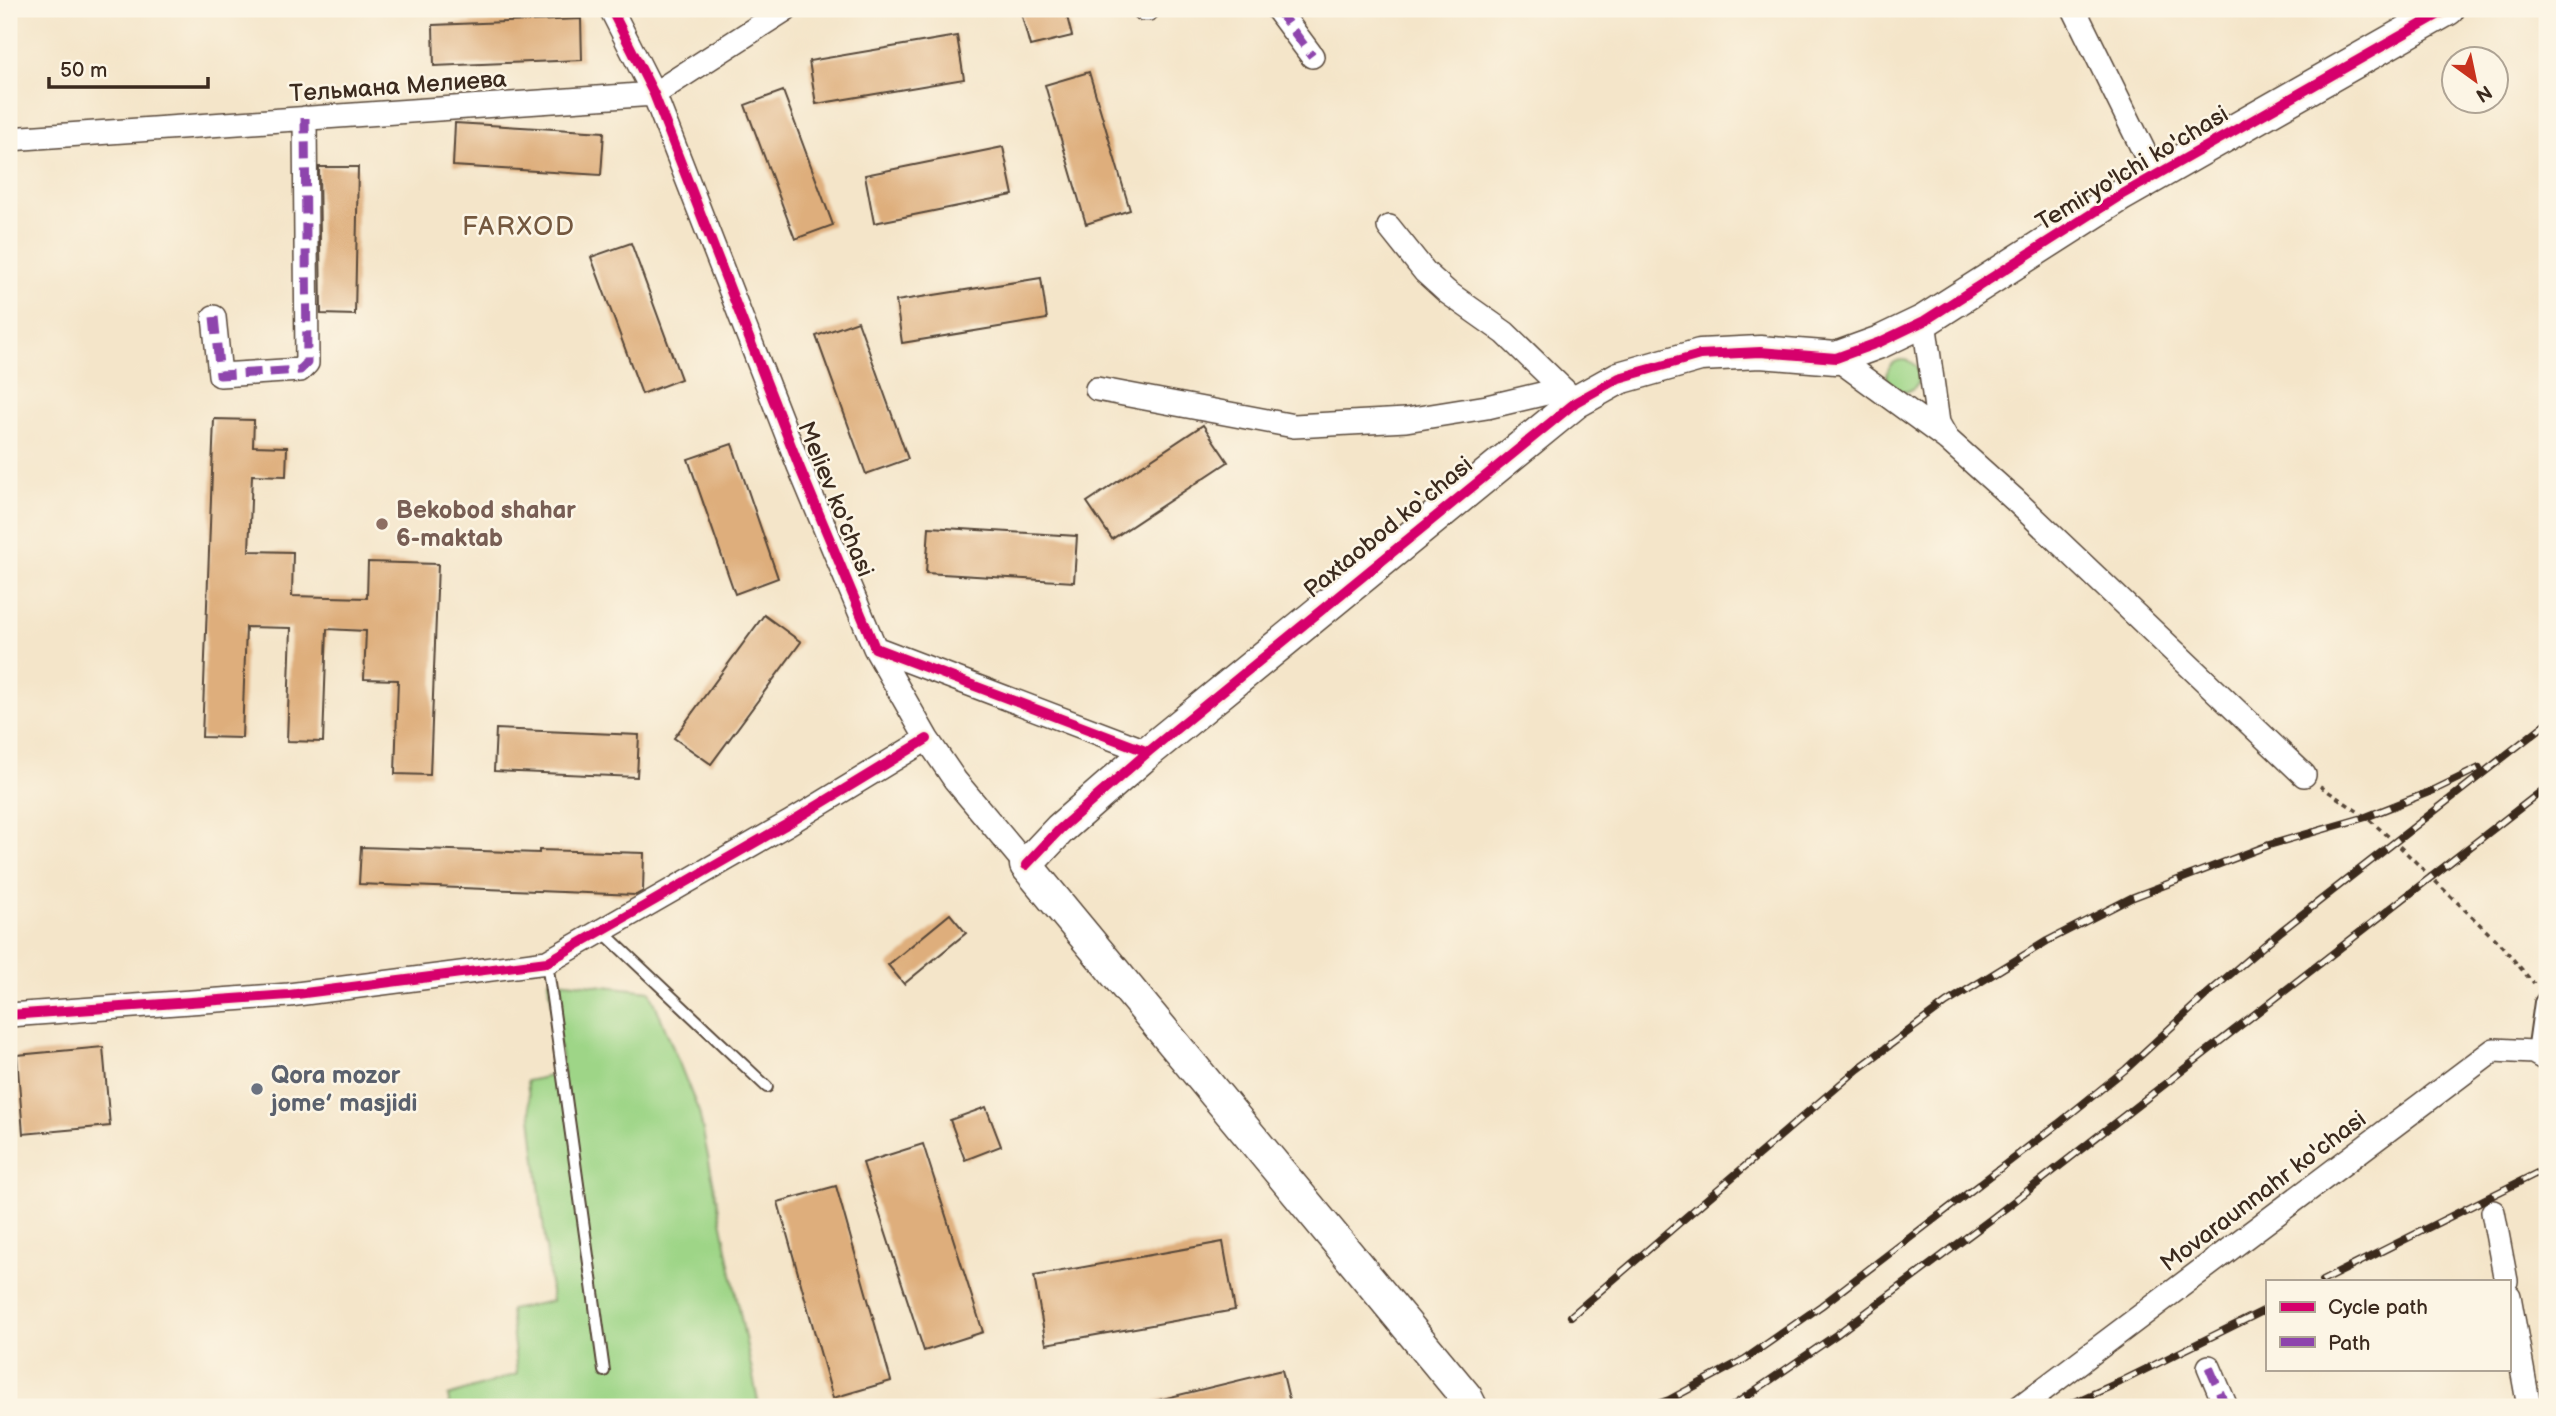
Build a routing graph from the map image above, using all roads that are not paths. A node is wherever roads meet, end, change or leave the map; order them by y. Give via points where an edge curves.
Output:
1 (611, 9) edge
2 (786, 9) edge
3 (1277, 9) edge
4 (2074, 9) edge
5 (2448, 9) edge
6 (1312, 57) dead end
7 (654, 94) junction
8 (305, 118) junction
9 (9, 139) edge
10 (2156, 176) junction
11 (1389, 227) dead end
12 (214, 317) dead end
13 (1924, 321) junction
14 (1836, 358) junction
15 (1097, 389) dead end
16 (1569, 395) junction
17 (1947, 439) junction
18 (875, 648) junction
19 (927, 739) junction
20 (1149, 752) junction
21 (2304, 775) road end
22 (1026, 865) junction
23 (602, 931) junction
24 (548, 962) junction
25 (2545, 994) edge
26 (9, 1015) edge
27 (2540, 1056) edge
28 (767, 1087) dead end
29 (2493, 1212) dead end
30 (2506, 1280) edge
31 (2510, 1302) edge
32 (2209, 1367) dead end
33 (604, 1371) dead end
34 (1471, 1407) edge
35 (2020, 1407) edge
36 (2226, 1407) edge
37 (2529, 1407) edge

1 - 7 street
2 - 7 street
3 - 6 street
4 - 10 street
5 - 10 street, Temiryo'lchi ko'chasi
7 - 8 street, Тельмана Мелиева
7 - 18 street, Meliev ko'chasi
8 - 9 street, Тельмана Мелиева
8 - 12 street via 307,363 300,370 220,375
10 - 13 street, Temiryo'lchi ko'chasi
11 - 16 street via 1425,272 1505,333
13 - 14 street, Temiryo'lchi ko'chasi
13 - 17 street via 1938,423
14 - 16 street, Paxtaobod ko‘chasi via 1760,352 1700,355
14 - 17 street
15 - 16 street via 1294,426 1406,419
16 - 20 street, Paxtaobod ko‘chasi
17 - 21 street
18 - 19 street, Meliev ko'chasi
18 - 20 street
19 - 22 street, Meliev ko'chasi
19 - 23 street
20 - 22 street, Paxtaobod ko‘chasi via 1060,829
22 - 34 street
23 - 24 street
23 - 28 lane
24 - 26 street via 289,995
24 - 33 lane
25 - 27 lane
27 - 35 street, Movaraunnahr ko'chasi via 2494,1050
29 - 30 street
31 - 37 street
32 - 36 street

